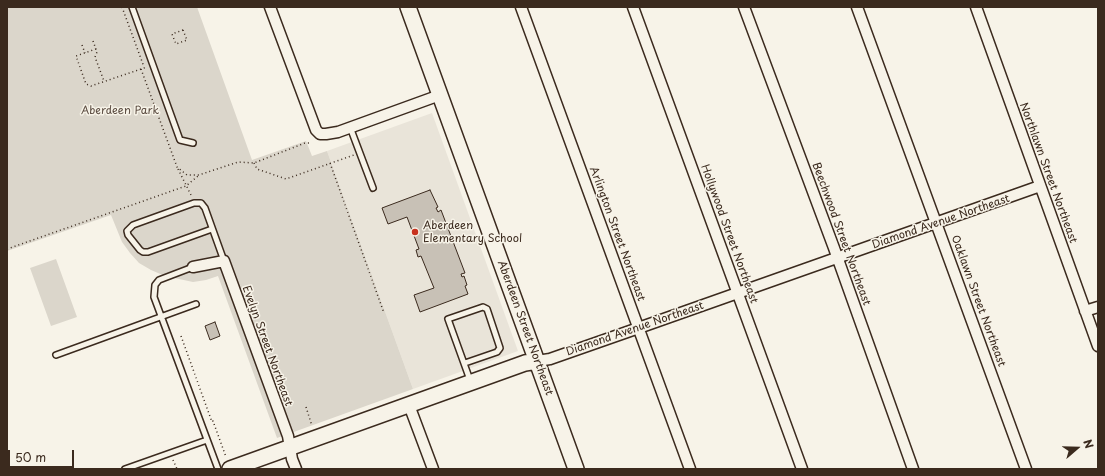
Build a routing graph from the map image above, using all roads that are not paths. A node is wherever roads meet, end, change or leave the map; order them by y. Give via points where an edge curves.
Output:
1 (132, 7) edge
2 (270, 7) edge
3 (408, 7) edge
4 (521, 7) edge
5 (633, 7) edge
6 (744, 7) edge
7 (857, 7) edge
8 (976, 7) edge
9 (440, 95) junction
10 (350, 128) junction
11 (193, 143) dead end
12 (1040, 186) junction
13 (373, 188) dead end
14 (936, 223) junction
15 (212, 228) junction
16 (837, 258) junction
17 (224, 261) junction
18 (193, 267) joint
19 (738, 293) junction
20 (196, 304) dead end
21 (1098, 307) edge
22 (1086, 311) junction
23 (161, 316) junction
24 (639, 328) junction
25 (1098, 346) edge
26 (56, 355) dead end
27 (537, 361) junction
28 (465, 363) junction
29 (471, 383) junction
30 (409, 405) junction
31 (207, 440) junction
32 (290, 447) junction
33 (228, 463) edge
34 (125, 469) edge
35 (218, 469) edge
36 (296, 469) edge
37 (433, 469) edge
38 (576, 469) edge
39 (690, 469) edge
40 (802, 469) edge
41 (913, 469) edge
42 (1026, 469) edge

1 - 11 lane via 180,140
2 - 10 street via 316,130 320,134 326,134
3 - 9 street, Aberdeen Street Northeast
4 - 24 street, Arlington Street Northeast
5 - 19 street, Hollywood Street Northeast
6 - 16 street, Beechwood Street Northeast
7 - 14 street, Oaklawn Street Northeast
8 - 12 street, Northlawn Street Northeast
9 - 10 street
9 - 27 street, Aberdeen Street Northeast
10 - 13 lane
12 - 14 street, Diamond Avenue Northeast
12 - 22 street, Northlawn Street Northeast
14 - 16 street, Diamond Avenue Northeast
14 - 42 street, Oaklawn Street Northeast
15 - 15 lane via 204,205 194,203 133,225 127,231 140,250 148,252
15 - 17 lane
16 - 19 street, Diamond Avenue Northeast
16 - 41 street, Beechwood Street Northeast
17 - 18 street
17 - 32 street, Evelyn Street Northeast
18 - 23 lane via 165,277 155,285 154,297
19 - 24 street, Diamond Avenue Northeast
19 - 40 street, Hollywood Street Northeast
20 - 23 lane
21 - 22 street
22 - 25 street, Northlawn Street Northeast
23 - 26 lane
23 - 31 lane
24 - 27 street, Diamond Avenue Northeast via 550,359
24 - 39 street, Arlington Street Northeast
27 - 29 street, Diamond Avenue Northeast
27 - 38 street, Aberdeen Street Northeast
28 - 28 lane via 448,319 483,307 487,309 500,348 497,352
28 - 29 lane
29 - 30 street, Diamond Avenue Northeast
30 - 32 street, Diamond Avenue Northeast
30 - 37 street
31 - 34 lane
31 - 35 lane
32 - 33 street, Diamond Avenue Northeast
32 - 36 street, Evelyn Street Northeast

